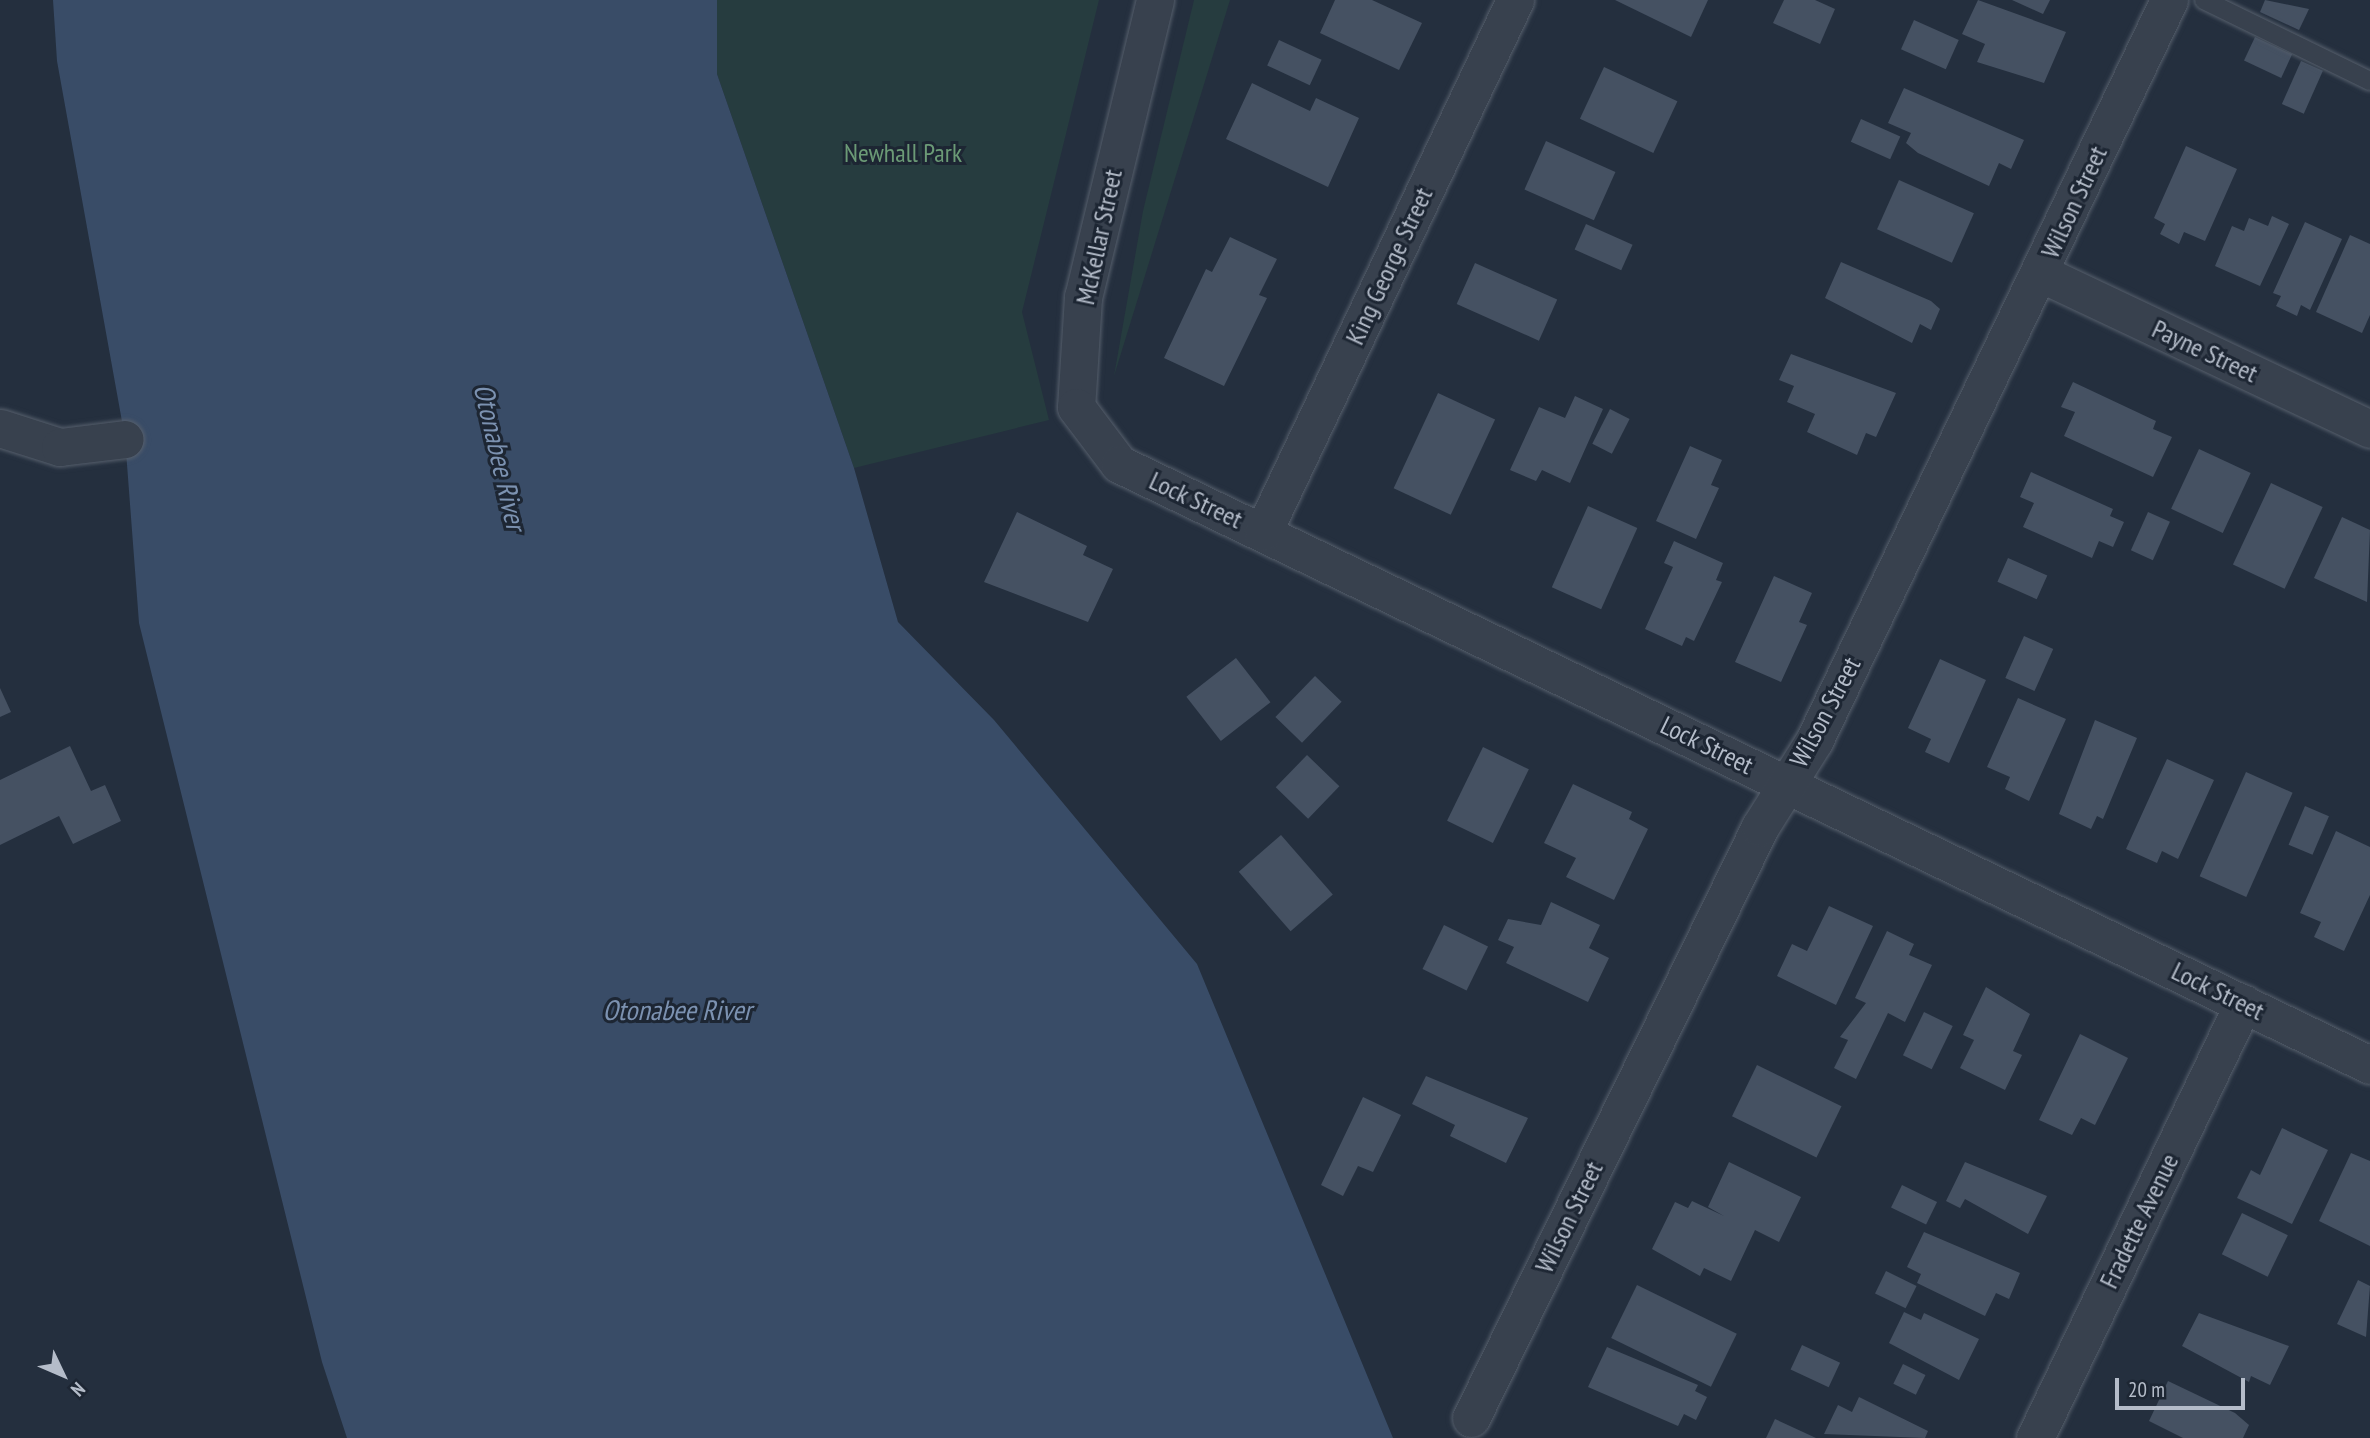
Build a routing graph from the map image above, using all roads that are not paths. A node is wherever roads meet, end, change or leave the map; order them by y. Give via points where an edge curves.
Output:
1 (1155, 0) edge
2 (1515, 0) edge
3 (2169, 0) edge
4 (2204, 0) edge
5 (2370, 81) edge
6 (2040, 273) junction
7 (0, 428) edge
8 (2370, 429) edge
9 (125, 439) dead end
10 (1119, 464) joint
11 (1263, 532) junction
12 (1787, 783) junction
13 (2243, 1003) junction
14 (2370, 1065) edge
15 (1471, 1418) dead end
16 (2035, 1438) edge

1 - 10 street, McKellar Street via 1083,298 1076,407
2 - 11 street, King George Street
3 - 6 street, Wilson Street
4 - 5 lane
6 - 8 street, Payne Street
6 - 12 street, Wilson Street via 1814,741
7 - 9 street via 60,447
10 - 11 street, Lock Street
11 - 12 street, Lock Street
12 - 13 street, Lock Street
12 - 15 street, Wilson Street via 1760,827
13 - 14 street, Lock Street
13 - 16 street, Fradette Avenue

